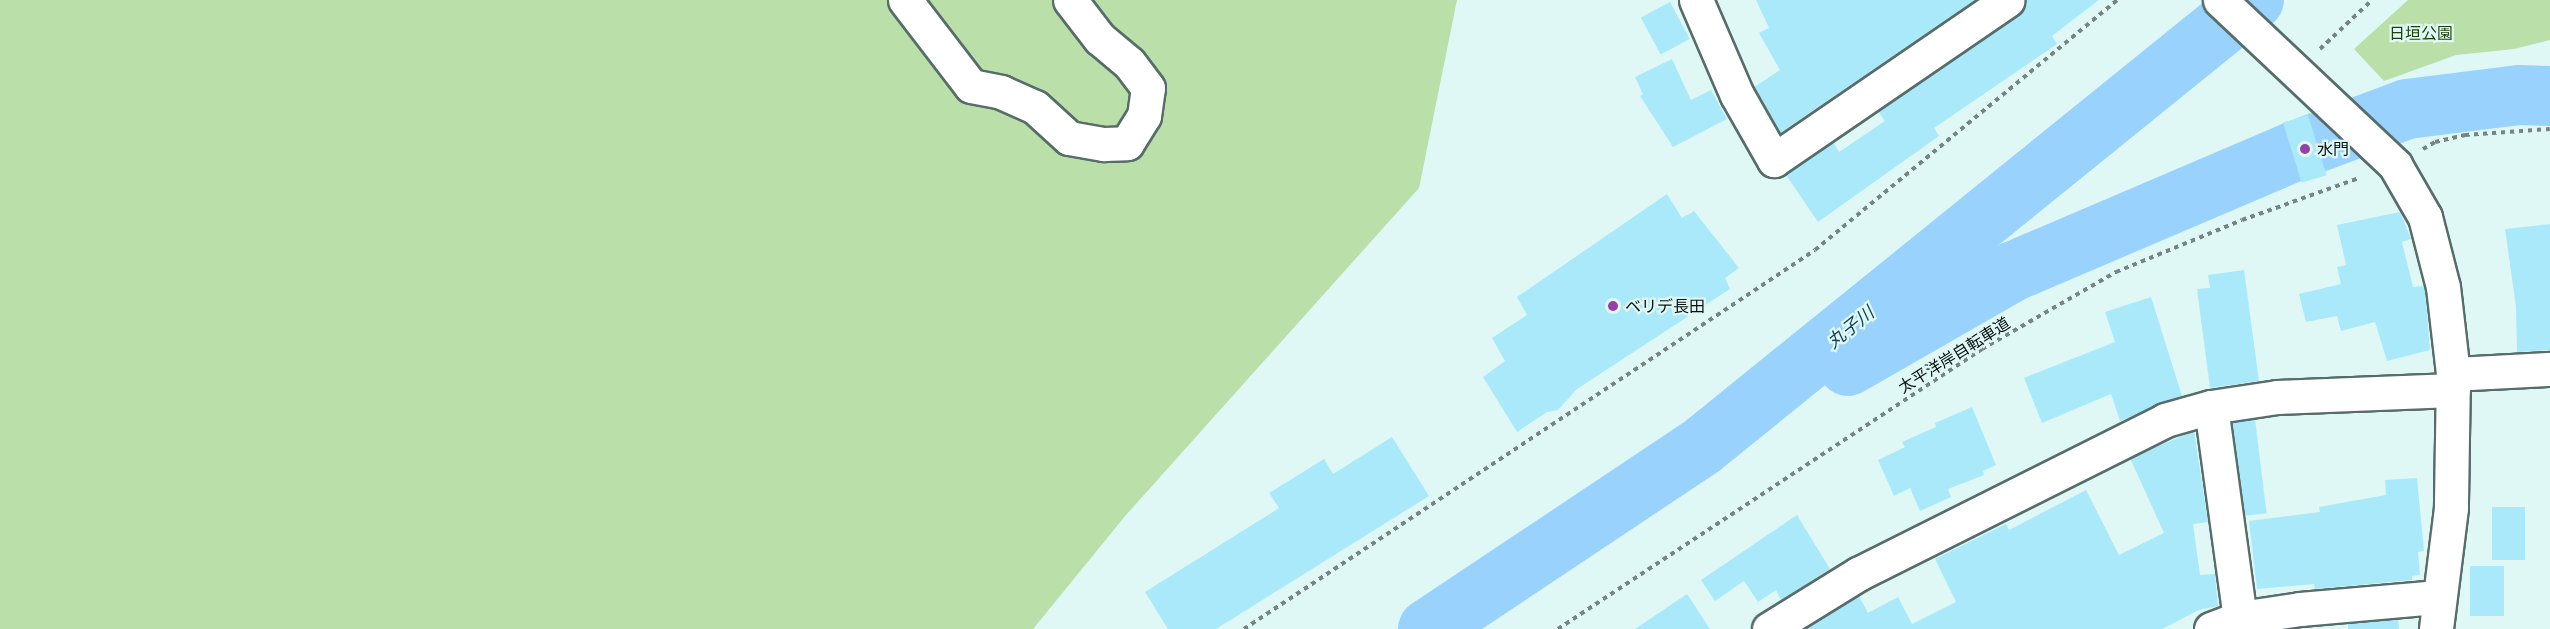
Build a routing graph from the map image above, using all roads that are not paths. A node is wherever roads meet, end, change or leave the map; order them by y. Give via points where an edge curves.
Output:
1 (905, 0) edge
2 (1070, 0) edge
3 (1695, 0) edge
4 (2008, 0) edge
5 (2220, 0) edge
6 (2550, 369) edge
7 (2453, 382) junction
8 (2211, 407) junction
9 (2437, 613) edge
10 (2226, 624) edge
11 (1769, 629) edge

1 - 2 street via 972,86 1001,92 1035,107 1069,138 1127,143 1144,116 1148,88 1129,63 1100,39
3 - 4 street via 1737,94 1774,160
5 - 7 street via 2386,156 2425,217 2444,287
6 - 7 street
7 - 8 street via 2277,397
7 - 9 street via 2451,508
8 - 10 street
8 - 11 street via 2128,435 1858,574
9 - 10 street

